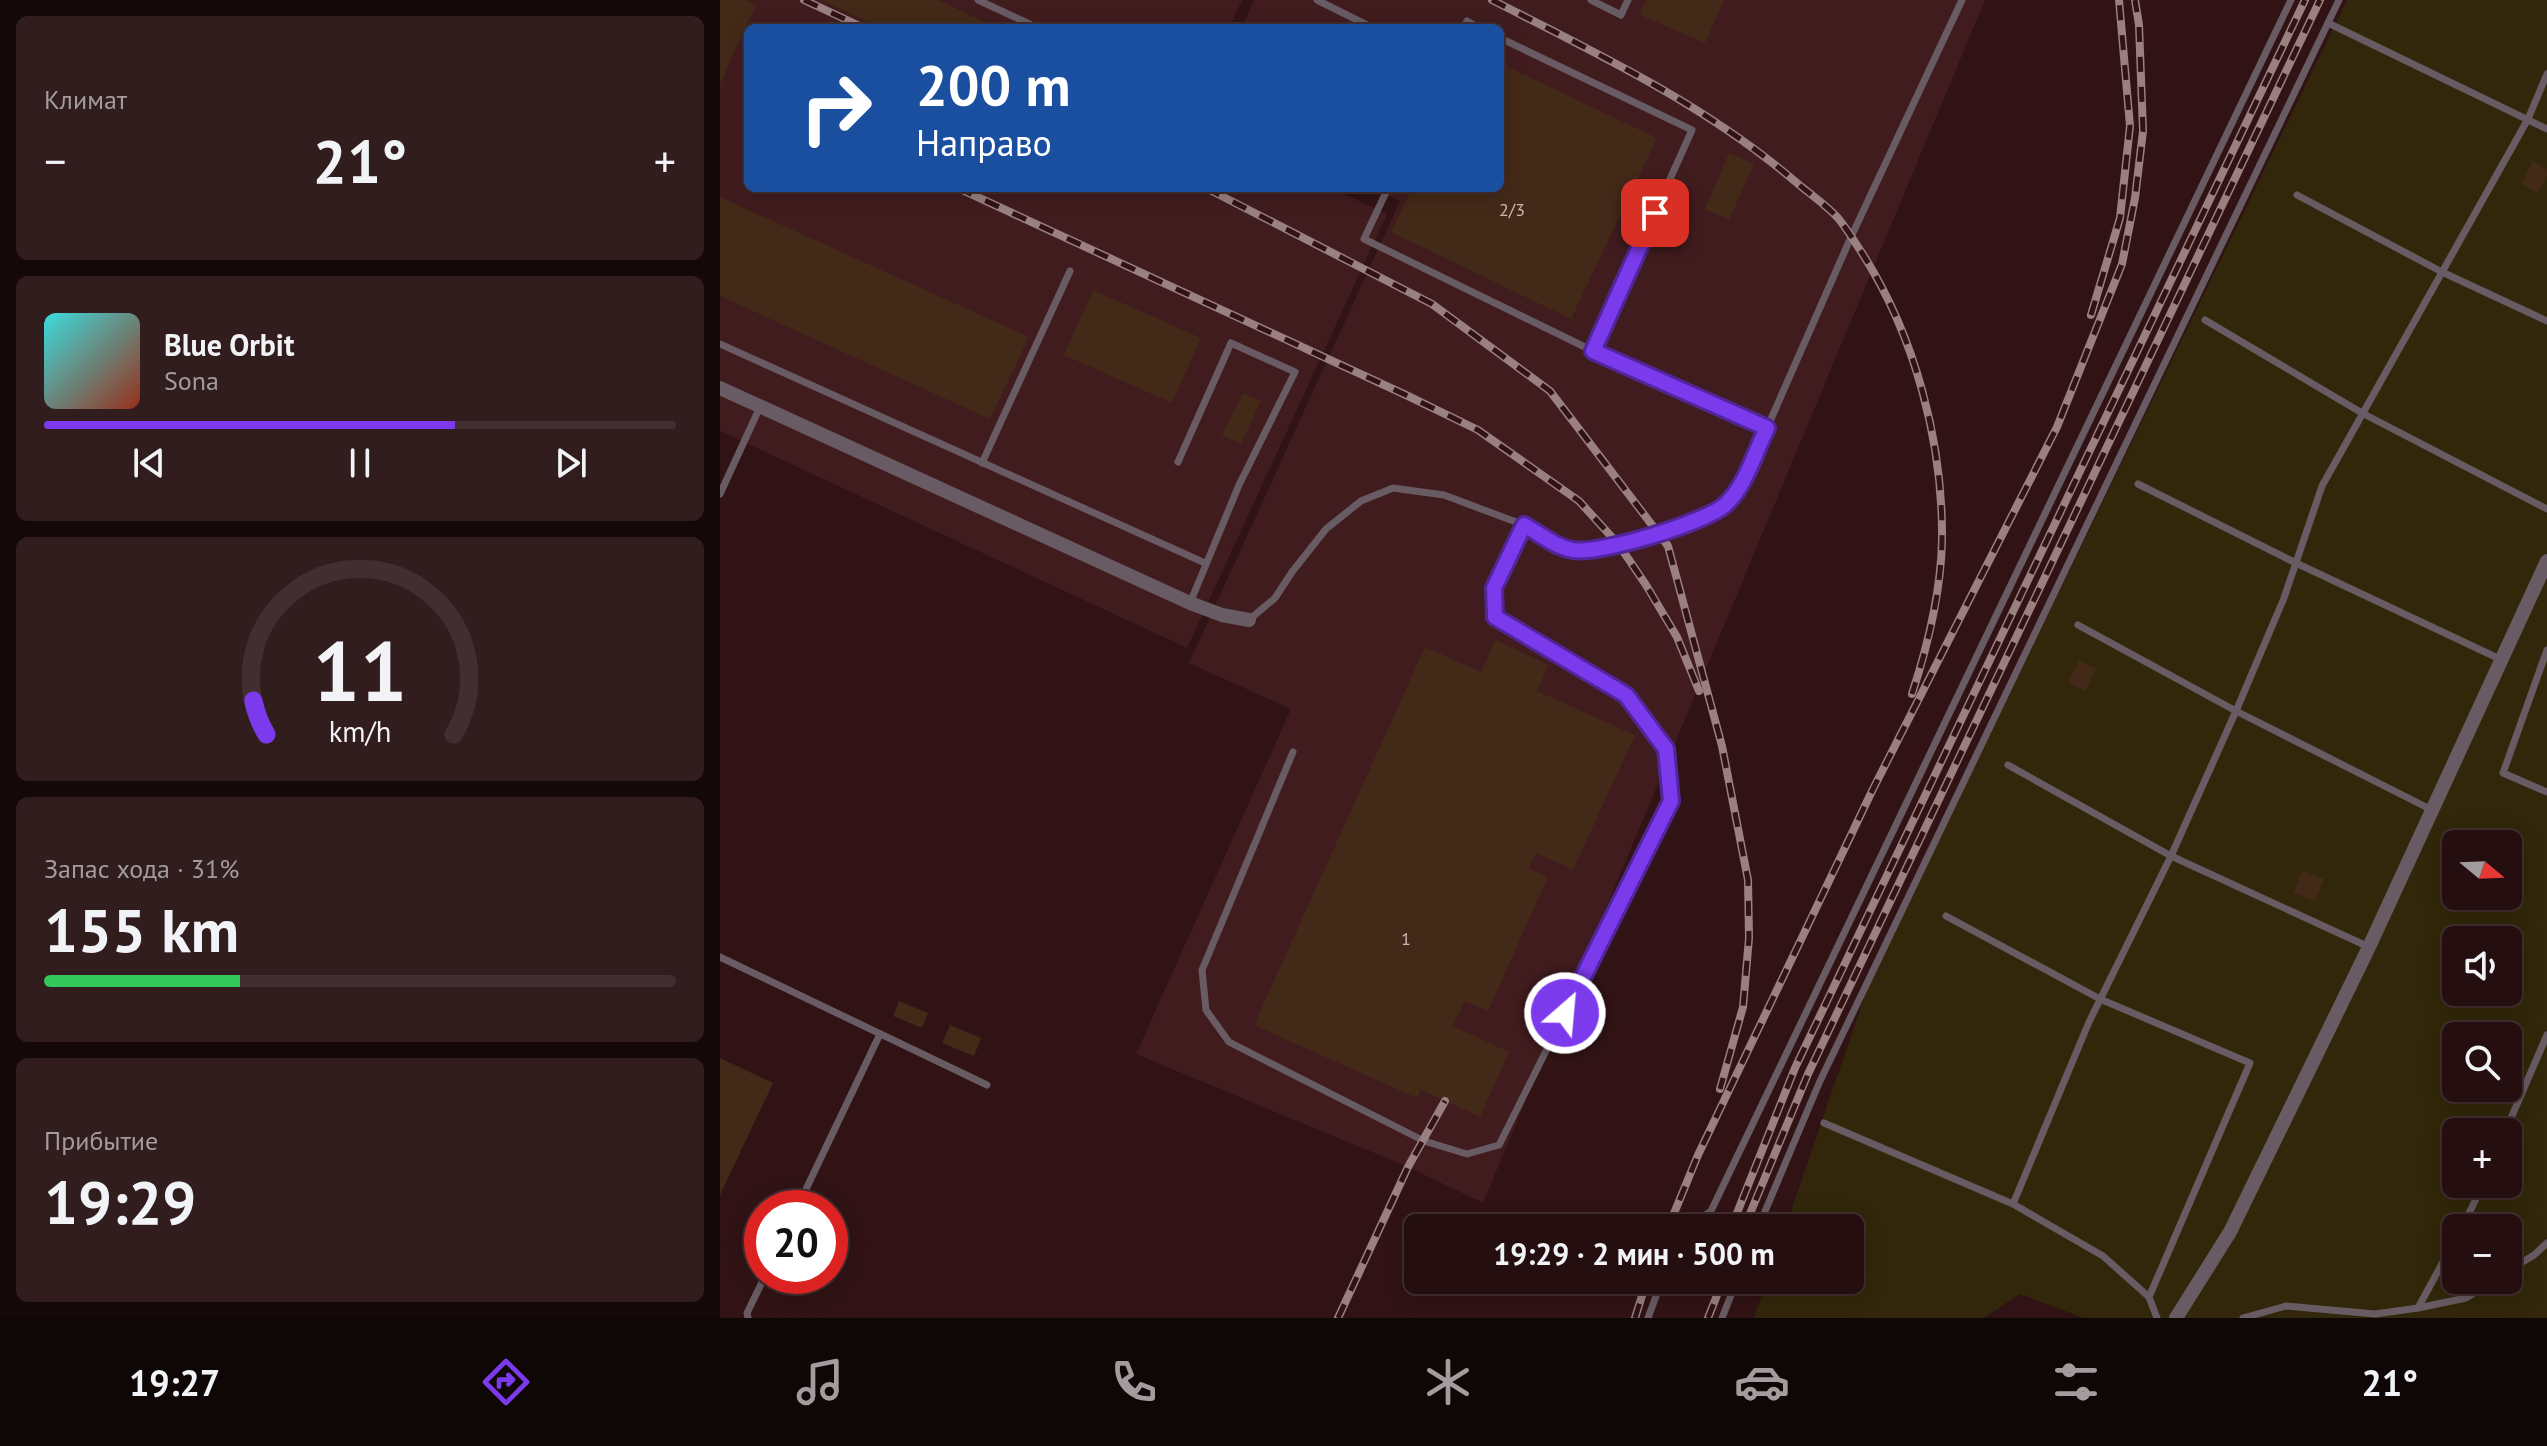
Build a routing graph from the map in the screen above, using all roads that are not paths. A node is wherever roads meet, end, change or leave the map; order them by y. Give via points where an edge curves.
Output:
1 (978, 0) edge
2 (1317, 0) edge
3 (1591, 0) edge
4 (1628, 0) edge
5 (1962, 0) edge
6 (2291, 0) edge
7 (2339, 0) edge
8 (2328, 23) junction
9 (1029, 24) edge
10 (1365, 24) edge
11 (1504, 40) edge
12 (2547, 74) edge
13 (2528, 119) junction
14 (2547, 129) edge
15 (1386, 192) edge
16 (2297, 195) dead end
17 (1070, 271) dead end
18 (2442, 272) junction
19 (2205, 320) dead end
20 (2547, 321) edge
21 (720, 344) edge
22 (1593, 351) junction
23 (720, 388) edge
24 (760, 407) junction
25 (2362, 413) junction
26 (1767, 428) junction
27 (1178, 462) dead end
28 (982, 463) junction
29 (2138, 484) dead end
30 (720, 494) edge
31 (2547, 509) edge
32 (1524, 525) junction
33 (2547, 561) edge
34 (1205, 563) junction
35 (2296, 563) junction
36 (1190, 603) junction
37 (1249, 620) joint
38 (2078, 625) dead end
39 (2547, 650) edge
40 (2502, 660) junction
41 (2236, 711) junction
42 (1293, 752) dead end
43 (2008, 765) dead end
44 (2547, 792) edge
45 (2432, 810) junction
46 (2171, 856) junction
47 (1946, 916) dead end
48 (2369, 947) junction
49 (720, 957) edge
50 (2100, 999) junction
51 (880, 1034) junction
52 (2547, 1035) edge
53 (987, 1085) dead end
54 (2511, 1118) edge
55 (1824, 1123) dead end
56 (806, 1190) edge
57 (2013, 1204) junction
58 (1707, 1214) edge
59 (1764, 1214) edge
60 (2547, 1243) edge
61 (2522, 1261) edge
62 (2442, 1264) edge
63 (756, 1294) edge
64 (1657, 1294) edge
65 (1731, 1294) edge
66 (2472, 1294) edge
67 (2149, 1297) junction
68 (2418, 1308) junction
69 (748, 1318) edge
70 (1648, 1318) edge
71 (1722, 1318) edge
72 (2157, 1318) edge
73 (2176, 1318) edge
74 (2243, 1318) edge

1 - 9 lane
2 - 10 lane
3 - 4 lane via 1621,15
5 - 26 lane
6 - 58 lane
7 - 8 lane
8 - 13 lane
8 - 59 lane via 1827,1067
11 - 22 lane via 1692,130
12 - 13 lane
13 - 14 lane
13 - 18 lane
15 - 22 lane via 1364,239
16 - 18 lane
17 - 28 lane
18 - 20 lane
18 - 25 lane
19 - 25 lane
21 - 28 lane
22 - 26 lane
23 - 24 street
24 - 30 lane
24 - 36 street
25 - 31 lane
25 - 35 lane via 2322,486
26 - 32 lane via 1725,506 1693,521 1619,545 1577,551
27 - 34 lane via 1231,343 1295,372
28 - 34 lane
29 - 35 lane
32 - 37 lane via 1444,495 1393,488 1361,501 1326,529 1275,598
32 - 42 lane via 1494,588 1495,617 1626,695 1666,749 1671,801 1499,1145 1467,1154 1424,1141 1229,1042 1206,1010 1202,970
33 - 40 street
34 - 36 lane
35 - 40 lane
35 - 41 lane
36 - 37 street
38 - 41 lane
39 - 44 lane via 2503,773
40 - 45 street
41 - 45 lane
41 - 46 lane
43 - 46 lane
45 - 48 street
46 - 48 lane
46 - 50 lane
47 - 50 lane
48 - 73 street via 2230,1232
49 - 51 lane
50 - 57 lane
50 - 67 lane via 2250,1063
51 - 53 lane
51 - 56 lane
52 - 54 lane
55 - 57 lane
57 - 67 lane via 2103,1256
60 - 61 lane
62 - 68 lane
63 - 69 lane
64 - 70 lane
65 - 71 lane
66 - 68 lane
67 - 72 lane
68 - 74 lane via 2375,1314 2286,1306

